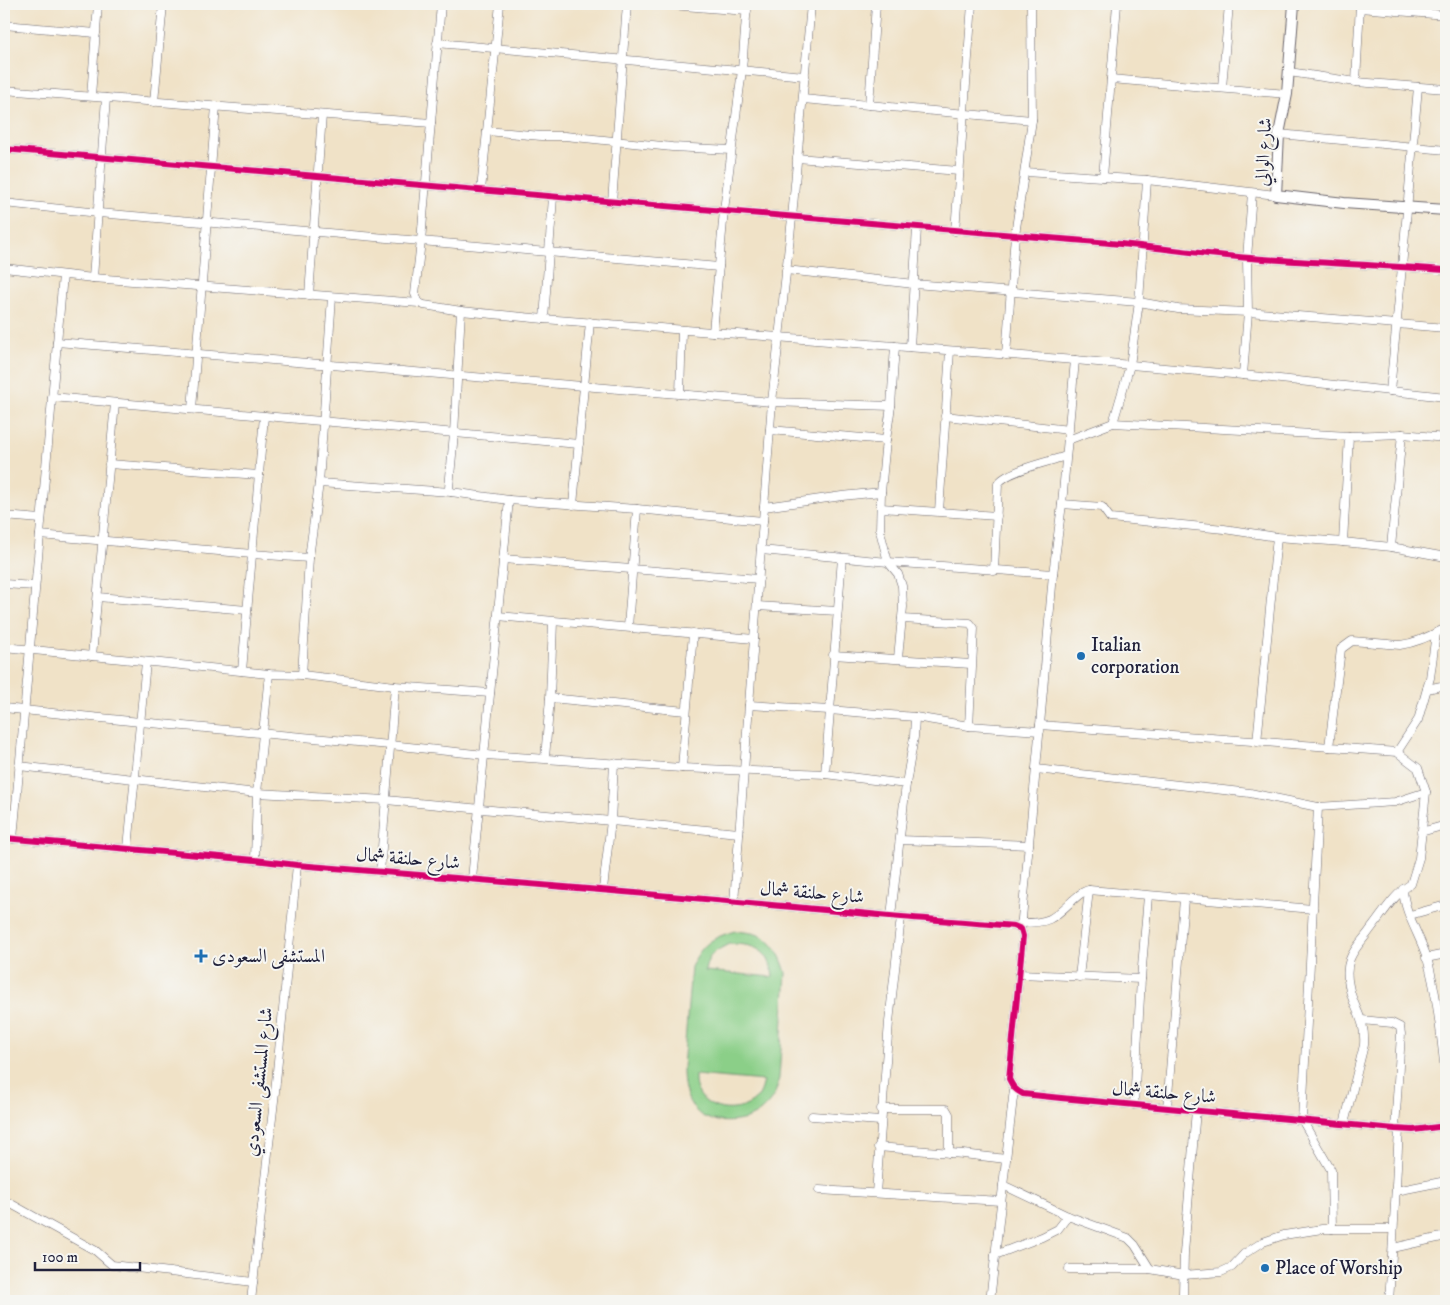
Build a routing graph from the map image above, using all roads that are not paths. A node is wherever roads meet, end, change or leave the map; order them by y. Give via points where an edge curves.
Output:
1 (98, 4) edge
2 (162, 4) edge
3 (440, 4) edge
4 (500, 4) edge
5 (627, 4) edge
6 (658, 4) edge
7 (811, 4) edge
8 (876, 4) edge
9 (972, 4) edge
10 (1031, 4) edge
11 (1117, 4) edge
12 (1230, 4) edge
13 (1294, 4) edge
14 (1360, 6) edge
15 (747, 8) edge
16 (1446, 15) edge
17 (4, 26) edge
18 (96, 33) junction
19 (437, 43) junction
20 (495, 48) junction
21 (622, 60) junction
22 (742, 70) junction
23 (1289, 72) junction
24 (805, 76) junction
25 (1111, 79) junction
26 (1356, 82) junction
27 (1418, 87) junction
28 (1222, 88) junction
29 (1446, 89) edge
30 (4, 90) edge
31 (1287, 94) junction
32 (91, 96) junction
33 (106, 98) junction
34 (803, 99) junction
35 (154, 102) junction
36 (869, 104) junction
37 (216, 106) junction
38 (963, 113) junction
39 (322, 115) junction
40 (1032, 120) junction
41 (431, 123) junction
42 (487, 130) junction
43 (1279, 134) junction
44 (616, 141) junction
45 (1413, 147) junction
46 (4, 149) edge
47 (731, 150) junction
48 (1446, 150) edge
49 (103, 157) junction
50 (797, 158) junction
51 (212, 167) junction
52 (959, 172) junction
53 (1025, 172) junction
54 (318, 176) junction
55 (1103, 177) junction
56 (1147, 180) junction
57 (426, 186) junction
58 (481, 190) junction
59 (1252, 193) junction
60 (1276, 195) junction
61 (554, 197) junction
62 (612, 202) junction
63 (4, 203) edge
64 (1408, 206) junction
65 (724, 210) junction
66 (1446, 210) edge
67 (99, 213) junction
68 (792, 218) junction
69 (207, 222) junction
70 (917, 228) junction
71 (955, 231) junction
72 (314, 232) junction
73 (1015, 236) junction
74 (421, 241) junction
75 (1143, 246) junction
76 (549, 252) junction
77 (1247, 258) junction
78 (719, 267) junction
79 (1402, 267) junction
80 (4, 268) edge
81 (786, 270) junction
82 (1446, 270) edge
83 (63, 275) junction
84 (93, 278) junction
85 (914, 284) junction
86 (202, 286) junction
87 (1011, 292) junction
88 (309, 295) junction
89 (332, 297) junction
90 (1139, 302) junction
91 (419, 303) junction
92 (461, 311) junction
93 (1248, 312) junction
94 (544, 319) junction
95 (590, 322) junction
96 (1396, 324) junction
97 (1446, 328) edge
98 (682, 330) junction
99 (713, 332) junction
100 (780, 337) junction
101 (57, 342) junction
102 (895, 346) junction
103 (910, 347) junction
104 (950, 350) junction
105 (196, 354) junction
106 (1006, 355) junction
107 (1076, 360) junction
108 (328, 365) junction
109 (1130, 365) junction
110 (458, 375) junction
111 (1243, 375) junction
112 (584, 386) junction
113 (1390, 391) junction
114 (680, 394) junction
115 (52, 397) junction
116 (1446, 397) edge
117 (772, 402) junction
118 (115, 403) junction
119 (891, 406) junction
120 (192, 410) junction
121 (264, 416) junction
122 (945, 416) junction
123 (324, 421) junction
124 (1113, 423) junction
125 (770, 430) junction
126 (1069, 430) junction
127 (454, 433) junction
128 (1402, 434) junction
129 (1349, 436) junction
130 (1446, 438) edge
131 (886, 440) junction
132 (1068, 440) junction
133 (580, 444) junction
134 (1066, 456) junction
135 (109, 464) junction
136 (259, 475) junction
137 (319, 483) junction
138 (451, 492) junction
139 (881, 492) junction
140 (509, 500) junction
141 (1062, 504) junction
142 (573, 505) junction
143 (764, 507) junction
144 (637, 508) junction
145 (881, 508) junction
146 (939, 511) junction
147 (4, 516) edge
148 (997, 516) junction
149 (41, 519) junction
150 (763, 521) junction
151 (40, 535) junction
152 (1277, 536) junction
153 (103, 541) junction
154 (1343, 542) junction
155 (1391, 547) junction
156 (761, 550) junction
157 (252, 554) junction
158 (1446, 557) edge
159 (309, 558) junction
160 (842, 558) junction
161 (503, 559) junction
162 (888, 562) junction
163 (632, 569) junction
164 (994, 571) junction
165 (1053, 574) junction
166 (759, 580) junction
167 (4, 584) edge
168 (35, 586) junction
169 (98, 597) junction
170 (757, 606) junction
171 (248, 610) junction
172 (837, 611) junction
173 (498, 616) junction
174 (902, 619) junction
175 (553, 622) junction
176 (628, 627) junction
177 (1446, 628) edge
178 (693, 633) junction
179 (1436, 633) junction
180 (754, 639) junction
181 (4, 648) edge
182 (30, 650) junction
183 (833, 655) junction
184 (92, 656) junction
185 (898, 658) junction
186 (146, 662) junction
187 (971, 664) junction
188 (242, 671) junction
189 (269, 674) junction
190 (302, 676) junction
191 (1446, 684) edge
192 (395, 686) junction
193 (1427, 689) junction
194 (490, 694) junction
195 (550, 698) junction
196 (749, 705) junction
197 (4, 708) edge
198 (24, 710) junction
199 (829, 710) junction
200 (686, 711) junction
201 (915, 717) junction
202 (140, 722) junction
203 (970, 726) junction
204 (1040, 728) junction
205 (264, 734) junction
206 (1257, 742) junction
207 (390, 745) junction
208 (1329, 747) junction
209 (1398, 752) junction
210 (485, 755) junction
211 (545, 758) junction
212 (614, 763) junction
213 (19, 766) junction
214 (682, 768) junction
215 (1036, 769) junction
216 (745, 770) junction
217 (825, 774) junction
218 (135, 779) junction
219 (906, 784) junction
220 (1426, 792) junction
221 (257, 793) junction
222 (386, 800) junction
223 (1318, 807) junction
224 (480, 810) junction
225 (611, 821) junction
226 (1446, 825) edge
227 (1421, 832) junction
228 (739, 834) junction
229 (4, 838) edge
230 (13, 839) junction
231 (900, 840) junction
232 (1029, 845) junction
233 (128, 848) junction
234 (255, 860) junction
235 (297, 865) junction
236 (380, 872) junction
237 (472, 879) junction
238 (1403, 889) junction
239 (603, 890) junction
240 (1089, 890) junction
241 (1148, 896) junction
242 (1184, 898) junction
243 (734, 902) junction
244 (1446, 905) edge
245 (1313, 909) junction
246 (1410, 915) junction
247 (891, 916) junction
248 (901, 917) junction
249 (1021, 926) junction
250 (1446, 954) edge
251 (1426, 958) junction
252 (1019, 974) junction
253 (1079, 977) junction
254 (1141, 979) junction
255 (1446, 1010) edge
256 (1437, 1012) junction
257 (1362, 1020) junction
258 (1445, 1067) edge
259 (1446, 1079) edge
260 (1014, 1089) junction
261 (1134, 1105) junction
262 (1168, 1108) junction
263 (881, 1109) junction
264 (1196, 1110) junction
265 (812, 1116) dead end
266 (1302, 1120) junction
267 (880, 1121) junction
268 (1344, 1124) junction
269 (1446, 1126) edge
270 (1397, 1129) junction
271 (878, 1148) junction
272 (949, 1153) junction
273 (1006, 1159) junction
274 (1446, 1181) edge
275 (1003, 1185) junction
276 (819, 1190) dead end
277 (1396, 1191) junction
278 (876, 1194) junction
279 (4, 1200) edge
280 (1001, 1201) junction
281 (1068, 1216) junction
282 (1332, 1229) junction
283 (1393, 1229) junction
284 (1446, 1236) edge
285 (1393, 1248) junction
286 (996, 1255) junction
287 (1069, 1269) dead end
288 (1150, 1269) junction
289 (1184, 1275) junction
290 (253, 1282) junction
291 (251, 1301) edge
292 (990, 1301) edge
293 (1181, 1301) edge
294 (1389, 1301) edge

1 - 18 street
2 - 35 street
3 - 19 street
4 - 20 street
5 - 21 street
6 - 15 street
7 - 24 street
8 - 36 street
9 - 38 street
10 - 40 street
11 - 25 street
12 - 28 street
13 - 23 main road, شارع الوالي
14 - 16 street
14 - 26 street
15 - 22 street
17 - 18 street
18 - 32 street
19 - 20 street
19 - 41 street
20 - 21 street
20 - 42 street
21 - 22 street
21 - 44 street
22 - 24 street
22 - 47 street
23 - 26 street
23 - 31 main road, شارع الوالي
24 - 34 street
25 - 28 street
25 - 55 street
26 - 27 street
27 - 29 street
27 - 45 street
28 - 31 street
30 - 32 street
31 - 43 main road, شارع الوالي
32 - 33 street
33 - 35 street
33 - 49 street
34 - 36 street
34 - 50 street
35 - 37 street
36 - 38 street
37 - 39 street
37 - 51 street
38 - 40 street
38 - 52 street
39 - 41 street
39 - 54 street
40 - 53 street
41 - 57 street
42 - 44 street
42 - 58 street
43 - 45 street
43 - 60 main road, شارع الوالي
44 - 47 street
44 - 62 street
45 - 48 street
45 - 64 street
46 - 49 street
47 - 65 street
49 - 51 street
49 - 67 street
50 - 52 street
50 - 68 street
51 - 54 street
51 - 69 street
52 - 71 street
53 - 55 street
53 - 73 street
54 - 57 street
54 - 72 street
55 - 56 street
56 - 59 street
56 - 75 street
57 - 58 street
57 - 74 street
58 - 61 street
59 - 60 street
59 - 77 street
60 - 64 main road, شارع الوالي
61 - 62 street
61 - 76 street
62 - 65 street
63 - 67 street
64 - 66 main road, شارع الوالي
64 - 79 street
65 - 68 street
65 - 78 street
67 - 69 street
67 - 84 street
68 - 70 street
68 - 81 street
69 - 72 street
69 - 86 street
70 - 71 street
70 - 85 street
71 - 73 street
72 - 74 street
72 - 88 street
73 - 75 street
73 - 87 street
74 - 76 street
74 - 91 street via 415,294
75 - 77 street
75 - 90 street
76 - 78 street
76 - 94 street
77 - 79 street
77 - 93 street
78 - 99 street
79 - 82 street
79 - 96 street
80 - 83 street
81 - 85 street
81 - 100 street
83 - 84 street
83 - 101 street
84 - 86 street
85 - 87 street
85 - 103 street
86 - 88 street
86 - 105 street
87 - 90 street
87 - 106 street
88 - 89 street
89 - 91 street
89 - 108 street
90 - 93 street via 1178,309
90 - 109 street
91 - 92 street
92 - 94 street
92 - 110 street
93 - 96 street
93 - 111 street
94 - 95 street
95 - 98 street
95 - 112 street
96 - 97 street
96 - 113 street
98 - 99 street
98 - 114 street
99 - 100 street
100 - 102 street
100 - 117 street
101 - 105 street
101 - 115 street
102 - 103 street
102 - 119 street
103 - 104 street
104 - 106 street
104 - 122 street
105 - 108 street
105 - 120 street
106 - 107 street
107 - 109 street
107 - 126 street
108 - 110 street
108 - 123 street
109 - 111 street
109 - 124 street
110 - 112 street
110 - 127 street
111 - 113 street
112 - 114 street
112 - 133 street
113 - 116 street
114 - 117 street
115 - 118 street
115 - 149 street
117 - 119 street
117 - 125 street
118 - 120 street
118 - 135 street
119 - 131 street
120 - 121 street
121 - 123 street
121 - 136 street
122 - 126 street
122 - 146 street
123 - 127 street
123 - 137 street
124 - 129 street
124 - 132 street
125 - 131 street
125 - 143 street
126 - 132 street
127 - 133 street
127 - 138 street via 448,484
128 - 129 street
128 - 130 street
128 - 155 street
129 - 154 street
131 - 139 street
132 - 134 street
133 - 142 street
134 - 141 street
134 - 148 street via 1001,479
135 - 136 street
135 - 153 street
136 - 157 street
137 - 138 street
137 - 159 street
138 - 140 street
139 - 143 street
139 - 145 street
140 - 142 street
140 - 161 street
141 - 152 street via 1102,507 1110,518
141 - 165 street
142 - 144 street
143 - 150 street
144 - 150 street
144 - 163 street
145 - 146 street
145 - 162 street via 880,531
146 - 148 street
147 - 149 street
148 - 164 street
149 - 151 street
150 - 156 street
151 - 153 street
151 - 168 street
152 - 154 street
152 - 206 street
153 - 157 street
153 - 169 street
154 - 155 street
155 - 158 street
156 - 160 street
156 - 166 street
157 - 159 street
157 - 171 street
159 - 190 street
160 - 162 street
160 - 172 street
161 - 163 street
161 - 173 street
162 - 164 street
162 - 174 street via 898,574 902,586
163 - 166 street
163 - 176 street
164 - 165 street
165 - 204 street
166 - 170 street
167 - 168 street
168 - 182 street
169 - 171 street
169 - 184 street
170 - 172 street
170 - 180 street
171 - 188 street
172 - 183 street
173 - 175 street
173 - 194 street
174 - 185 street
174 - 187 street via 970,623 974,628
175 - 176 street
175 - 195 street
176 - 178 street
177 - 179 street
178 - 180 street
178 - 200 street
179 - 193 street
179 - 208 street via 1400,645 1352,641 1341,649
180 - 196 street
181 - 182 street
182 - 184 street
182 - 198 street
183 - 185 street
183 - 199 street
184 - 186 street
185 - 187 street
186 - 188 street
186 - 202 street
187 - 203 street
188 - 189 street
189 - 190 street
189 - 205 street
190 - 192 street
191 - 193 street
192 - 194 street
192 - 207 street
193 - 209 street via 1418,720
194 - 210 street
195 - 200 street
195 - 211 street
196 - 199 street
196 - 216 street
197 - 198 street
198 - 202 street
198 - 213 street
199 - 201 street
199 - 217 street
200 - 214 street
201 - 203 street
201 - 219 street
202 - 205 street
202 - 218 street
203 - 204 street
204 - 206 street
204 - 215 street
205 - 207 street
205 - 221 street
206 - 208 street
207 - 210 street
207 - 222 street
208 - 209 street
209 - 220 street via 1418,768
210 - 211 street
210 - 224 street
211 - 212 street
212 - 214 street
212 - 225 street
213 - 218 street
213 - 230 street
214 - 216 street
215 - 223 street via 1250,793
215 - 232 street
216 - 217 street
216 - 228 street
217 - 219 street
218 - 221 street
218 - 233 street
219 - 231 street
220 - 223 street via 1395,802
220 - 227 street
221 - 222 street
221 - 234 street
222 - 224 street
222 - 236 street
223 - 245 street
224 - 225 street
224 - 237 street
225 - 228 street
225 - 239 street
226 - 227 street
227 - 238 street via 1411,884
228 - 243 street
229 - 230 street, شارع حلنقة شمال
230 - 233 street, شارع حلنقة شمال
231 - 232 street
231 - 247 street
232 - 249 street
233 - 234 street, شارع حلنقة شمال
234 - 235 street, شارع حلنقة شمال
235 - 236 street, شارع حلنقة شمال
235 - 290 street, شارع المستشفى السعودي
236 - 237 street, شارع حلنقة شمال
237 - 239 street, شارع حلنقة شمال
238 - 246 street
238 - 257 street via 1350,958 1347,972 1349,987
239 - 243 street, شارع حلنقة شمال
240 - 241 street
240 - 249 street, شارع حلنقة شمال via 1082,892 1049,920
240 - 253 street
241 - 242 street
241 - 254 street
242 - 245 street
242 - 262 street
243 - 247 street, شارع حلنقة شمال
244 - 246 street
245 - 266 street
246 - 251 street
247 - 248 street, شارع حلنقة شمال
248 - 249 street, شارع حلنقة شمال
248 - 263 street
249 - 252 street
250 - 251 street
251 - 256 street
252 - 253 street
252 - 260 street via 1009,1075
253 - 254 street
254 - 261 street
255 - 256 street
256 - 258 street
257 - 268 street via 1364,1045
257 - 270 street via 1392,1023 1400,1028
258 - 259 street
260 - 261 street, شارع حلنقة شمال via 1023,1094
260 - 273 street
261 - 262 street, شارع حلنقة شمال
262 - 264 street, شارع حلنقة شمال
263 - 267 street
263 - 272 street via 946,1109 949,1114
264 - 266 street, شارع حلنقة شمال
264 - 289 street
265 - 267 street
266 - 268 street, شارع حلنقة شمال
266 - 282 street via 1331,1170
267 - 271 street
268 - 270 street, شارع حلنقة شمال
269 - 270 street, شارع حلنقة شمال
270 - 277 street
271 - 272 street
271 - 278 street
272 - 273 street
273 - 275 street
274 - 277 street
275 - 280 street
275 - 281 street
276 - 278 street
277 - 283 street
278 - 280 street
279 - 290 street via 96,1251 112,1265
280 - 286 street
281 - 286 street via 1058,1229
281 - 288 street via 1128,1238
282 - 283 street
282 - 289 street via 1284,1235 1263,1242 1221,1272
283 - 285 street
284 - 285 street
285 - 294 street
286 - 292 street
287 - 288 street
288 - 289 street
289 - 293 street
290 - 291 street, شارع المستشفى السعودي

